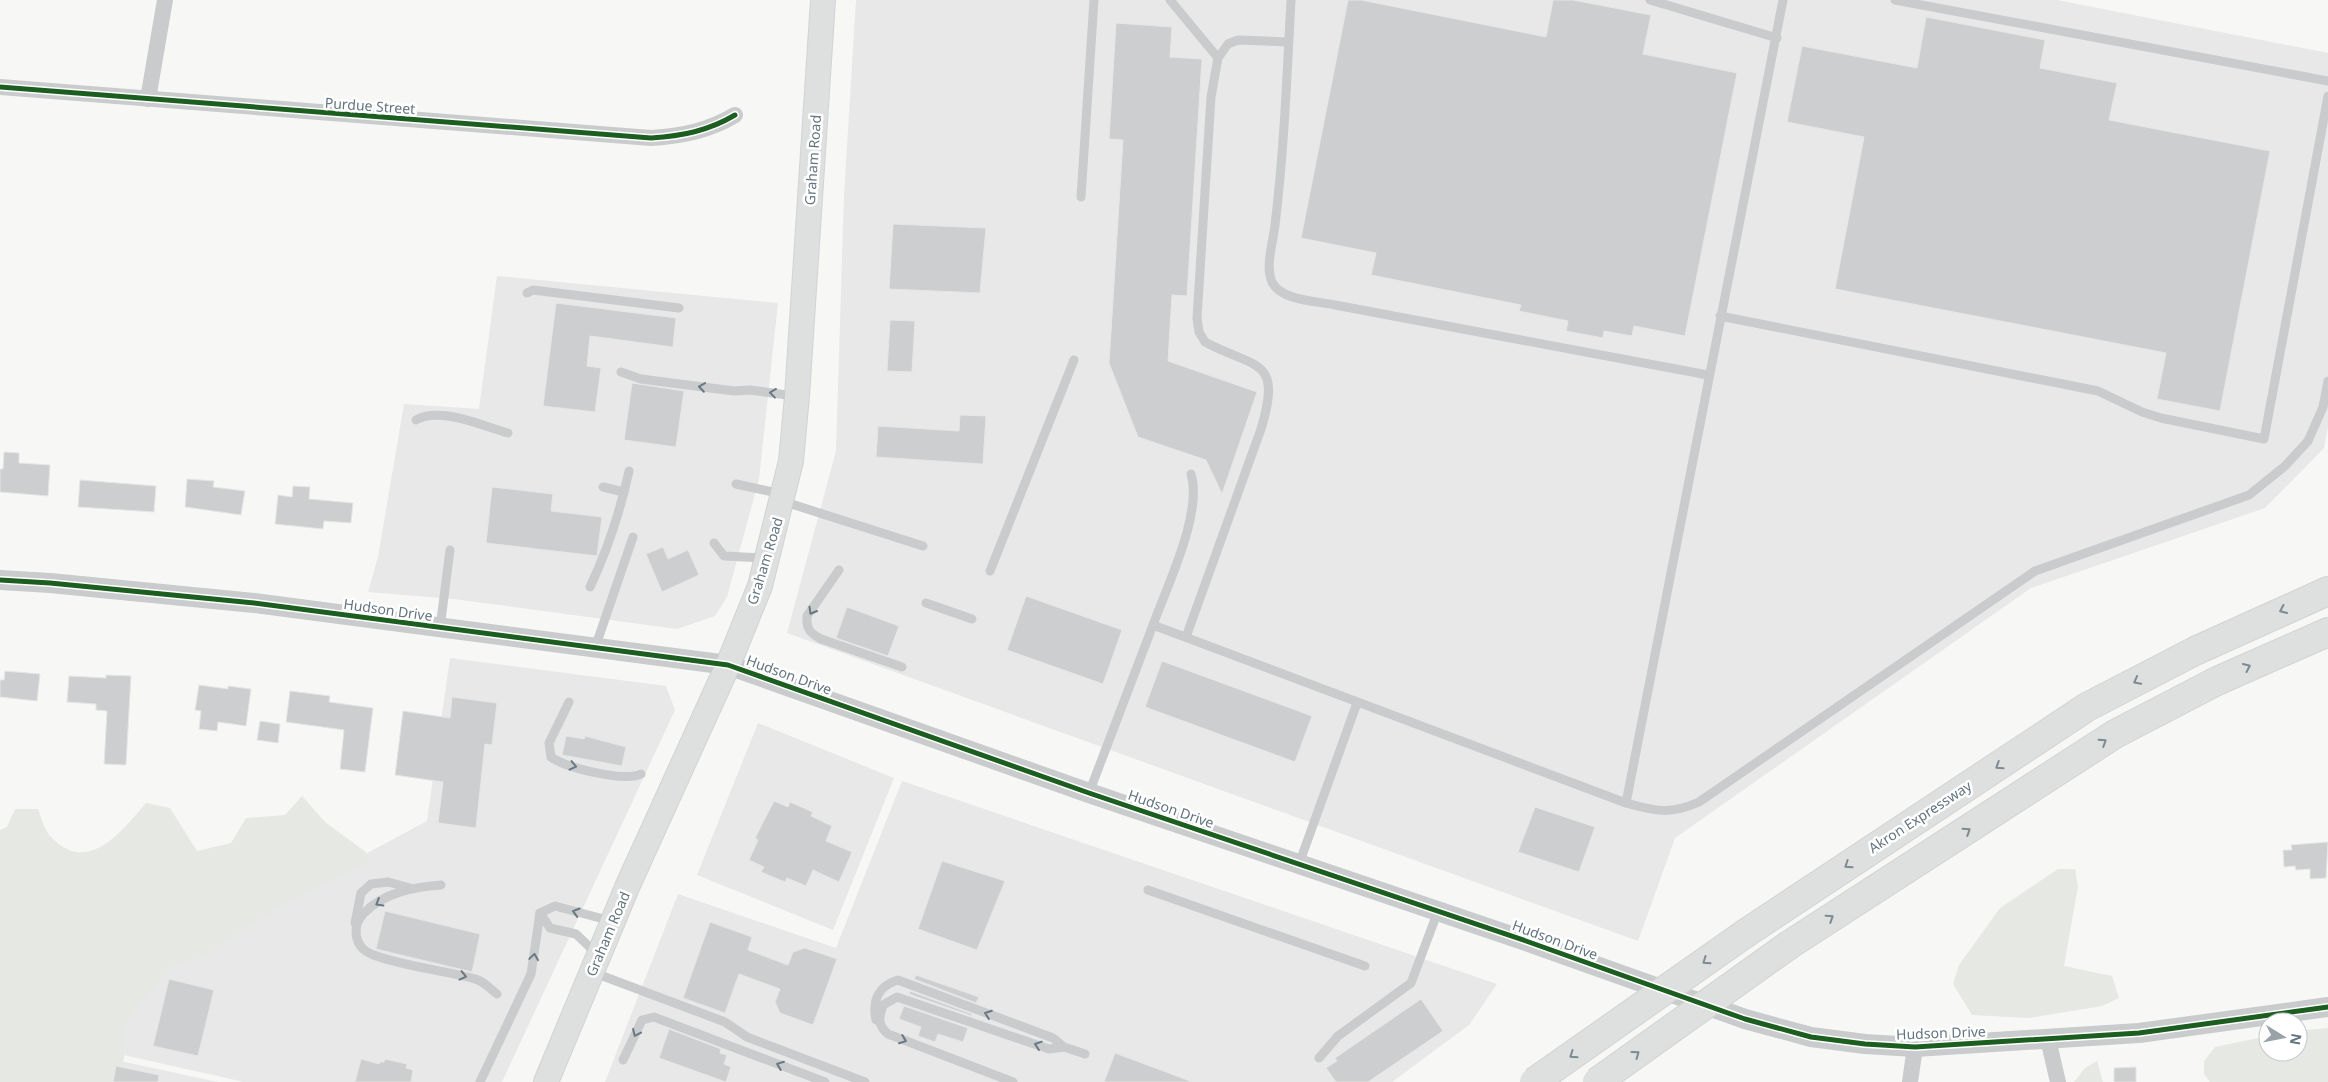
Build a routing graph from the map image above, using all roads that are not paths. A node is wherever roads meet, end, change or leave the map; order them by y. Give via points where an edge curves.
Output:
1 (164, 0) edge
2 (823, 0) edge
3 (1094, 0) edge
4 (1170, 0) edge
5 (1290, 0) edge
6 (1650, 0) edge
7 (1783, 0) edge
8 (1894, 0) edge
9 (1777, 38) junction
10 (1288, 42) junction
11 (1218, 58) junction
12 (2328, 81) edge
13 (0, 88) edge
14 (2328, 96) edge
15 (148, 99) junction
16 (735, 114) dead end
17 (1081, 197) dead end
18 (527, 293) dead end
19 (679, 308) dead end
20 (1720, 316) junction
21 (1074, 360) dead end
22 (621, 372) dead end
23 (1708, 375) junction
24 (2328, 381) edge
25 (797, 396) junction
26 (416, 420) dead end
27 (508, 433) dead end
28 (629, 471) dead end
29 (1191, 474) dead end
30 (736, 484) dead end
31 (602, 487) dead end
32 (624, 492) junction
33 (783, 497) junction
34 (633, 538) dead end
35 (714, 543) dead end
36 (924, 546) dead end
37 (450, 550) dead end
38 (768, 558) junction
39 (839, 570) dead end
40 (990, 571) dead end
41 (0, 580) edge
42 (590, 587) dead end
43 (2328, 591) edge
44 (926, 602) dead end
45 (972, 619) dead end
46 (1154, 625) junction
47 (440, 628) junction
48 (2328, 632) edge
49 (1186, 637) junction
50 (595, 648) junction
51 (728, 666) junction
52 (902, 667) dead end
53 (569, 702) dead end
54 (1357, 703) junction
55 (641, 774) dead end
56 (1088, 793) junction
57 (1626, 802) junction
58 (1299, 864) junction
59 (441, 885) dead end
60 (410, 888) junction
61 (1148, 890) dead end
62 (1438, 911) junction
63 (540, 913) junction
64 (613, 922) junction
65 (355, 929) junction
66 (595, 964) junction
67 (1365, 966) dead end
68 (497, 994) dead end
69 (2328, 1007) edge
70 (882, 1029) junction
71 (2048, 1039) junction
72 (1915, 1047) junction
73 (1064, 1048) junction
74 (1085, 1054) dead end
75 (1319, 1058) dead end
76 (623, 1060) dead end
77 (480, 1082) edge
78 (546, 1082) edge
79 (826, 1082) edge
80 (865, 1082) edge
81 (1013, 1082) edge
82 (1534, 1082) edge
83 (1597, 1082) edge
84 (1910, 1082) edge
85 (2058, 1082) edge

1 - 15 street
2 - 25 main road, Graham Road
3 - 17 lane
4 - 11 lane
5 - 10 lane
6 - 9 lane
7 - 9 lane
8 - 12 lane
9 - 20 lane
10 - 11 lane via 1238,40 1228,44
10 - 23 lane via 1277,211 1269,270 1272,282 1280,291 1335,305
11 - 49 lane via 1211,97 1197,318 1205,342 1262,370 1270,390 1261,429
13 - 15 street, Purdue Street
14 - 20 lane via 2264,439 2161,418 2098,391
15 - 16 street, Purdue Street via 651,138 684,135 719,124
18 - 19 lane via 533,290
20 - 23 lane
21 - 40 lane
25 -> 22 lane via 641,379
23 - 57 lane
24 - 57 lane via 2323,407 2308,441 2285,466 2249,495 2035,571 1699,802 1680,810 1659,811
25 - 33 main road, Graham Road via 791,461
26 - 27 lane via 435,415
28 - 32 lane
29 - 46 lane via 1195,487 1190,522
30 - 33 lane
31 - 32 lane
32 - 42 lane via 608,547
33 - 36 lane
33 - 38 main road, Graham Road
34 - 50 lane
35 - 38 lane via 724,556
37 - 47 lane
38 - 51 main road, Graham Road
39 -> 52 lane via 808,616 806,624 810,633
41 - 47 street, Hudson Drive via 254,603
43 -> 82 highway, Akron Expressway, bridge via 2195,651 2087,707 1746,933
44 - 45 lane
46 - 49 lane
46 - 56 lane
47 - 50 street, Hudson Drive
83 -> 48 highway, bridge via 1789,945 2115,734 2217,681
49 - 54 lane
50 - 51 street, Hudson Drive
51 - 56 street, Hudson Drive
51 - 64 main road, Graham Road
53 -> 55 lane via 549,743 551,758 611,774 634,777
54 - 57 lane
54 - 58 lane
56 - 58 street, Hudson Drive
58 - 62 street, Hudson Drive
59 - 60 lane
60 -> 65 lane via 366,911
60 - 65 lane via 378,882 366,887 358,902
61 - 67 lane
62 - 72 street, Hudson Drive via 1763,1025 1811,1037
62 - 75 lane via 1411,982 1338,1036
64 -> 63 lane via 555,906
63 - 66 lane via 550,928 576,934
77 -> 63 lane via 531,974
64 - 66 main road, Graham Road
65 -> 68 lane via 357,939 370,953 477,979
66 - 78 main road, Graham Road
66 - 80 lane via 725,1022 747,1037
69 - 71 street, Hudson Drive via 2139,1033
73 -> 70 lane via 1049,1049 896,997 883,1004 879,1019
73 -> 70 lane via 1053,1038 898,980 886,984 877,996 874,1013 876,1023
70 -> 81 lane
71 - 72 street, Hudson Drive
71 - 85 street
72 - 84 street
73 - 74 lane
79 -> 76 lane via 654,1017 642,1020

